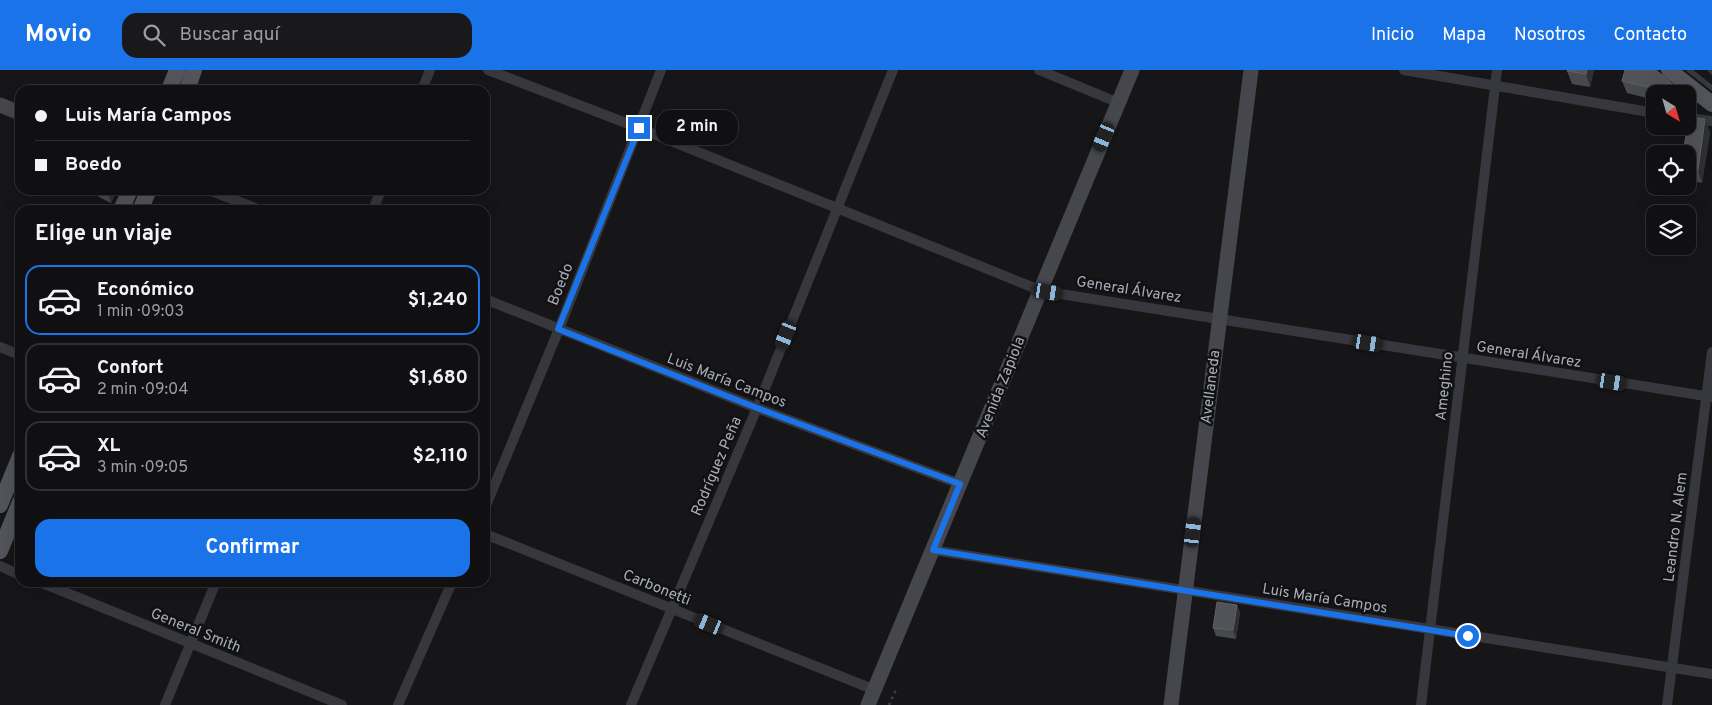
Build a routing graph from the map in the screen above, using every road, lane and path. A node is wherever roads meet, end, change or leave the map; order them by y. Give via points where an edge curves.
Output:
1 (177, 70) edge
2 (194, 70) edge
3 (430, 70) edge
4 (488, 70) edge
5 (661, 70) edge
6 (892, 70) edge
7 (1040, 70) edge
8 (1132, 70) edge
9 (1251, 70) edge
10 (1404, 70) edge
11 (1497, 70) edge
12 (1669, 70) edge
13 (1689, 70) edge
14 (171, 85) edge
15 (189, 85) edge
16 (424, 85) edge
17 (1495, 85) junction
18 (1712, 88) edge
19 (1119, 103) junction
20 (1712, 104) edge
21 (0, 105) edge
22 (15, 111) edge
23 (1646, 111) edge
24 (1696, 120) edge
25 (1712, 120) edge
26 (639, 128) junction
27 (222, 195) edge
28 (247, 205) edge
29 (837, 208) junction
30 (1040, 289) junction
31 (490, 301) edge
32 (1219, 319) junction
33 (558, 329) junction
34 (0, 347) edge
35 (1712, 352) edge
36 (15, 353) edge
37 (1462, 358) junction
38 (1709, 397) edge
39 (757, 408) junction
40 (15, 468) edge
41 (960, 484) junction
42 (490, 496) edge
43 (0, 505) edge
44 (15, 514) edge
45 (490, 536) edge
46 (933, 550) junction
47 (0, 551) edge
48 (0, 566) edge
49 (15, 572) edge
50 (52, 587) edge
51 (214, 587) edge
52 (450, 587) edge
53 (1185, 590) junction
54 (672, 610) junction
55 (1431, 630) junction
56 (190, 644) junction
57 (1672, 667) junction
58 (1712, 674) edge
59 (875, 690) junction
60 (896, 690) dead end
61 (165, 705) edge
62 (342, 705) edge
63 (398, 705) edge
64 (631, 705) edge
65 (868, 705) edge
66 (890, 705) edge
67 (1171, 705) edge
68 (1421, 705) edge
69 (1667, 705) edge

1 - 14 main road
2 - 15 main road
3 - 16 street
4 - 26 street, General Álvarez
5 - 26 street, Boedo
6 - 29 street, Rodríguez Peña
7 - 19 street
8 - 19 main road, Avenida Zapiola
9 - 32 main road, Avellaneda
10 - 17 street
11 - 17 street, Ameghino
12 - 20 main road
13 - 18 lane
17 - 23 street
17 - 37 street, Ameghino
19 - 30 main road, Avenida Zapiola
21 - 22 main road
24 - 25 street
26 - 29 street, General Álvarez
26 - 33 street, Boedo
27 - 28 street
29 - 30 street, General Álvarez
29 - 39 street, Rodríguez Peña
30 - 32 street, General Álvarez
30 - 41 main road, Avenida Zapiola
31 - 33 street, Luis María Campos
32 - 37 street, General Álvarez
32 - 53 main road, Avellaneda
33 - 39 street, Luis María Campos
33 - 42 street, Boedo
34 - 36 street
35 - 38 street, Leandro N. Alem
37 - 38 street, General Álvarez
37 - 55 street, Ameghino
38 - 57 street, Leandro N. Alem
39 - 41 street, Luis María Campos
39 - 54 street, Rodríguez Peña
40 - 43 main road
41 - 46 main road, Avenida Zapiola
44 - 47 main road
45 - 54 street, Carbonetti
46 - 53 street, Luis María Campos
46 - 59 main road, Avenida Zapiola
48 - 49 street
50 - 56 street, General Smith
51 - 56 street
52 - 63 street
53 - 55 street, Luis María Campos
53 - 67 main road, Avellaneda
54 - 59 street, Carbonetti
54 - 64 street, Rodríguez Peña
55 - 57 street, Luis María Campos
55 - 68 street, Ameghino
56 - 61 street
56 - 62 street, General Smith
57 - 58 street, Luis María Campos
57 - 69 street, Leandro N. Alem
59 - 65 main road, Avenida Zapiola
60 - 66 path

